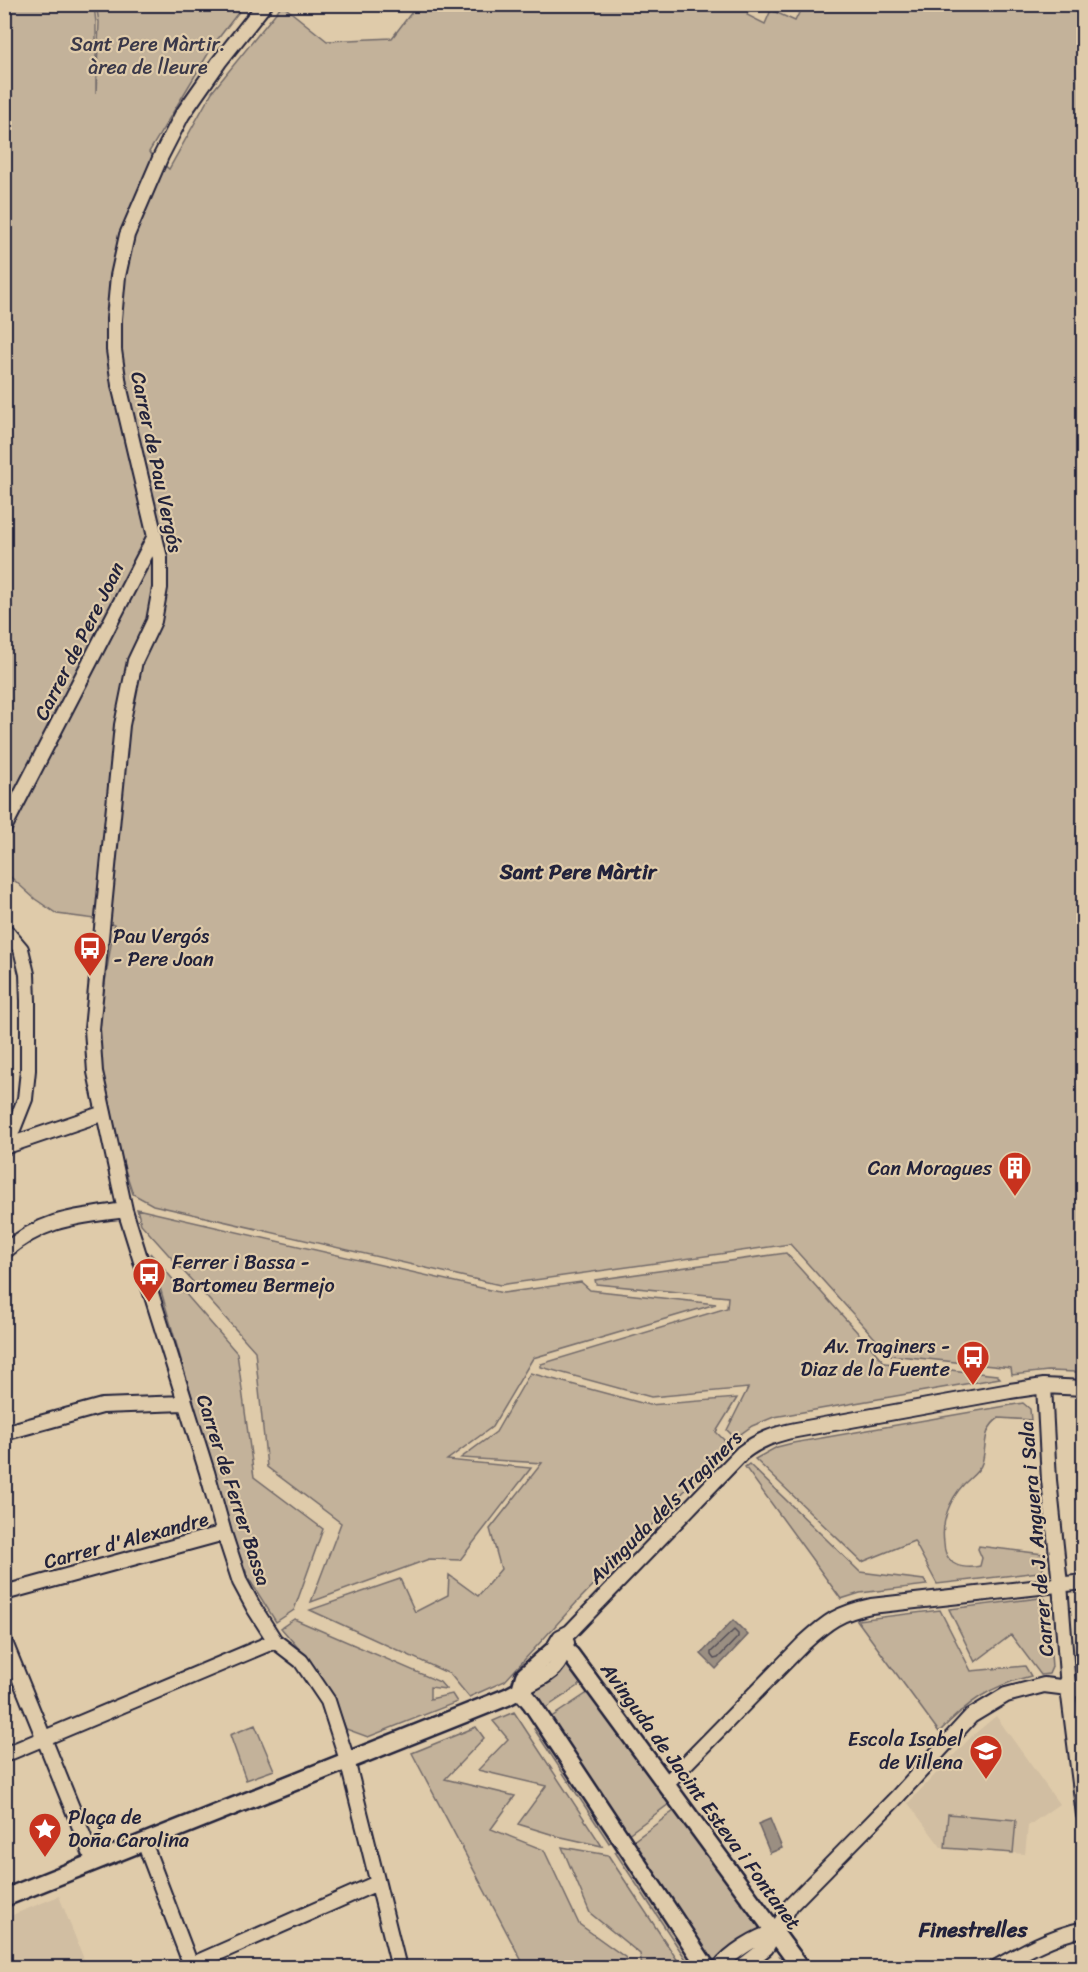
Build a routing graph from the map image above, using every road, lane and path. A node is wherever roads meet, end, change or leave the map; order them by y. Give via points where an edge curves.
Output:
1 (265, 4) edge
2 (155, 536) junction
3 (4, 828) edge
4 (4, 929) edge
5 (104, 1113) junction
6 (5, 1147) edge
7 (125, 1210) junction
8 (4, 1252) edge
9 (1044, 1386) junction
10 (1083, 1388) edge
11 (184, 1403) junction
12 (4, 1433) edge
13 (224, 1533) junction
14 (1083, 1582) edge
15 (1060, 1584) junction
16 (4, 1593) edge
17 (4, 1640) edge
18 (275, 1641) junction
19 (558, 1651) junction
20 (1068, 1688) junction
21 (520, 1690) junction
22 (1083, 1690) edge
23 (45, 1738) junction
24 (4, 1755) edge
25 (348, 1760) junction
26 (666, 1785) junction
27 (1083, 1815) edge
28 (144, 1842) junction
29 (94, 1862) junction
30 (377, 1883) junction
31 (4, 1898) edge
32 (1083, 1929) edge
33 (775, 1932) junction
34 (191, 1966) edge
35 (399, 1968) edge
36 (707, 1968) edge
37 (719, 1968) edge
38 (740, 1968) edge
39 (801, 1968) edge
40 (994, 1968) edge

1 - 2 street, Carrer de Pau Vergós via 182,115 127,235 118,276 114,350
2 - 3 street, Carrer de Pere Joan
2 - 5 street, Carrer de Pau Vergós via 160,588 154,621 135,661 122,725 92,1029 95,1072
4 - 6 street via 21,949 28,1001 25,1099
5 - 6 street
5 - 7 street, Carrer de Pau Vergós
7 - 8 street via 61,1219
7 - 11 street, Carrer de Ferrer Bassa
9 - 10 street, Avinguda dels Traginers
9 - 15 street, Carrer de J. Anguera i Sala
9 - 19 street, Avinguda dels Traginers via 770,1435 756,1442 742,1452 570,1632
11 - 12 street via 102,1406
11 - 13 street, Carrer de Ferrer Bassa
13 - 16 street, Carrer d'Alexandre
13 - 18 street, Carrer de Ferrer Bassa via 240,1582
14 - 15 street
15 - 20 street, Carrer de J. Anguera i Sala
15 - 26 street via 871,1606 840,1615 804,1643
17 - 23 street
18 - 23 street
18 - 25 street, Carrer de Ferrer Bassa via 301,1661 328,1701
19 - 21 street via 524,1676
19 - 26 street, Avinguda de Jacint Esteva i Fontanet via 571,1655
20 - 22 street
20 - 27 street, Carrer de J. Anguera i Sala
20 - 33 street via 1044,1685 1006,1695 971,1716 791,1905
21 - 25 street
21 - 36 street
23 - 24 street
23 - 29 street
25 - 28 street
25 - 30 street, Carrer de Ferrer Bassa
26 - 33 street, Avinguda de Jacint Esteva i Fontanet
28 - 29 street
28 - 34 street
29 - 31 street
30 - 34 street
30 - 35 street, Carrer de Ferrer Bassa
32 - 40 street via 1027,1949
33 - 37 street via 758,1938
33 - 38 street via 766,1947
33 - 39 street, Avinguda de Jacint Esteva i Fontanet

